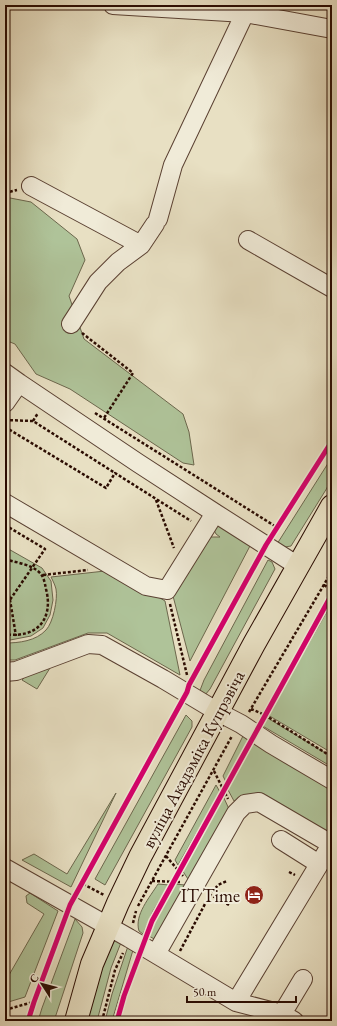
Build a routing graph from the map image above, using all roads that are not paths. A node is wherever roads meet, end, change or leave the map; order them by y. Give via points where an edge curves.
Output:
1 (112, 5) edge
2 (245, 13) junction
3 (332, 29) edge
4 (31, 186) dead end
5 (248, 240) dead end
6 (142, 245) junction
7 (332, 288) edge
8 (71, 324) road end
9 (12, 378) edge
10 (5, 403) edge
11 (5, 503) edge
12 (332, 506) edge
13 (215, 513) junction
14 (298, 566) junction
15 (5, 672) edge
16 (218, 712) junction
17 (332, 780) edge
18 (281, 840) dead end
19 (332, 843) edge
20 (325, 863) edge
21 (5, 868) edge
22 (107, 926) junction
23 (156, 954) junction
24 (303, 979) dead end
25 (236, 1002) junction
26 (288, 1018) edge
27 (76, 1021) edge

1 - 2 street
2 - 3 street
2 - 6 street via 173,165 157,222
4 - 6 street
5 - 7 street
6 - 8 street via 118,262 98,282
9 - 10 street
9 - 13 street
11 - 13 street via 146,586 167,590
12 - 14 main road, вуліца Акадэміка Купрэвіча
13 - 14 street
14 - 16 main road, вуліца Акадэміка Купрэвіча
15 - 16 street via 16,671 88,644 102,645 189,691
16 - 17 street
16 - 22 main road, вуліца Акадэміка Купрэвіча via 140,857
18 - 20 street
19 - 20 street
19 - 23 street via 259,802 246,804 236,813
20 - 25 street
21 - 22 street
22 - 23 street
22 - 27 main road, вуліца Акадэміка Купрэвіча via 92,964
23 - 25 street
24 - 26 street
25 - 26 street

